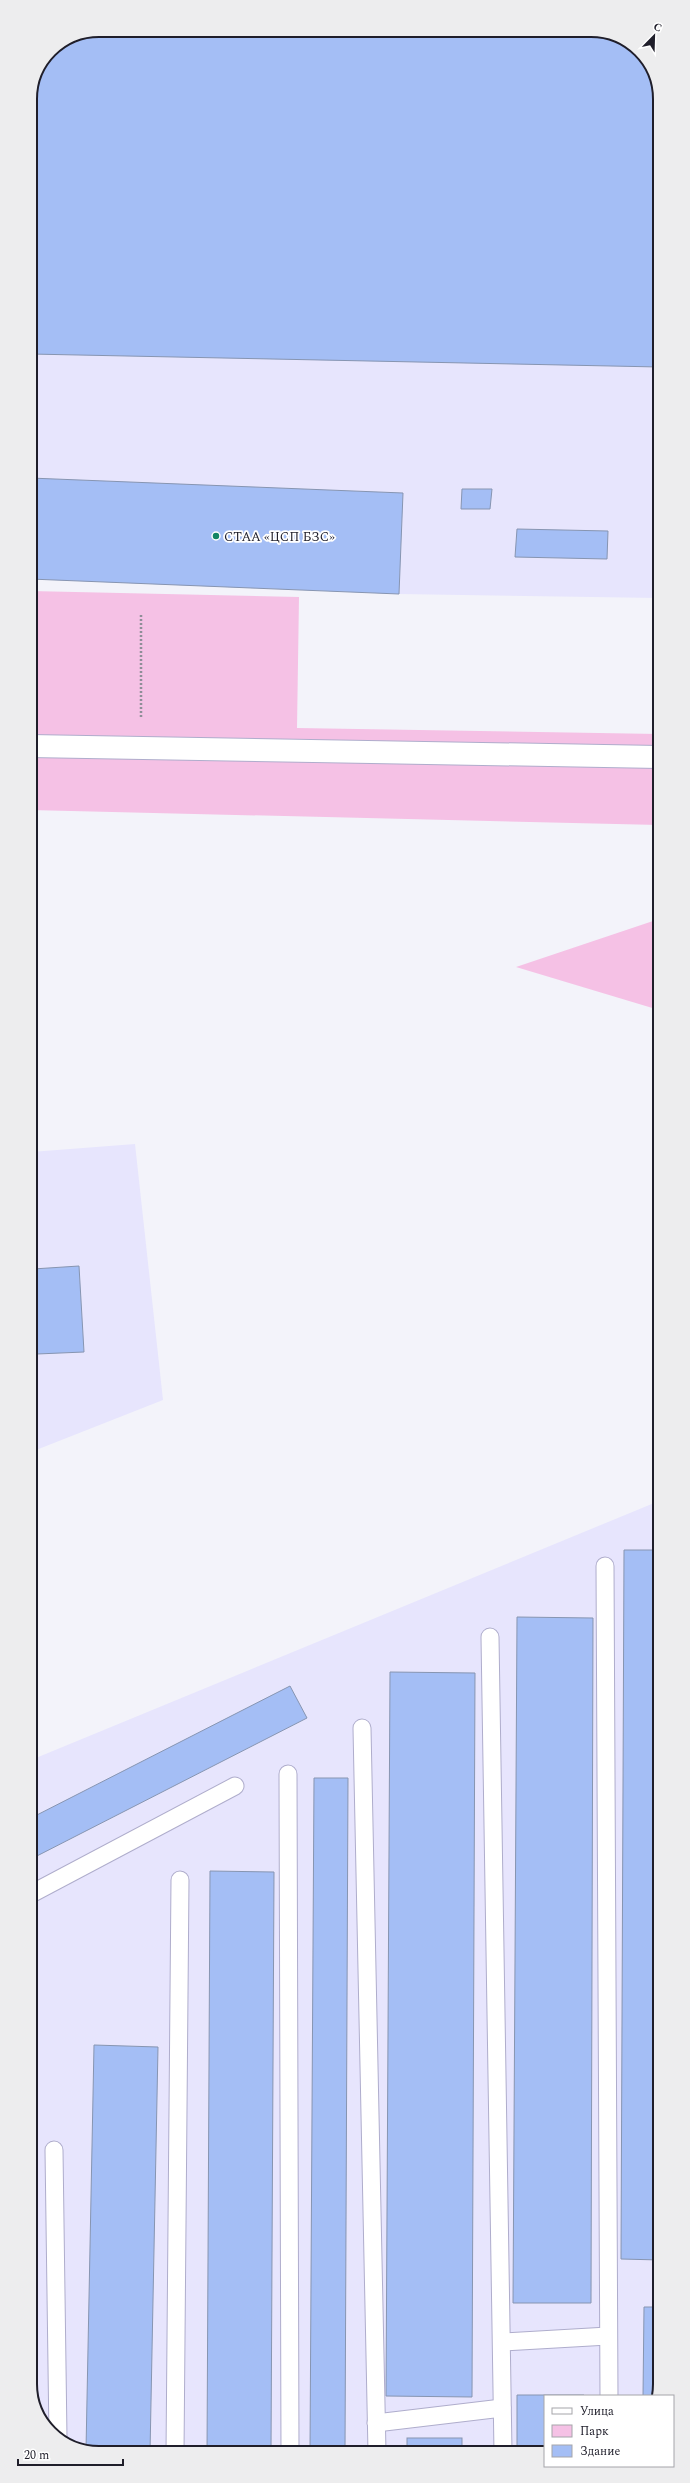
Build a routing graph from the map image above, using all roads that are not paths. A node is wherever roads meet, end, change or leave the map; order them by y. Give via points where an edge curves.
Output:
1 (37, 746) edge
2 (653, 757) edge
3 (605, 1566) dead end
4 (490, 1637) dead end
5 (362, 1728) dead end
6 (288, 1774) dead end
7 (235, 1786) dead end
8 (180, 1880) dead end
9 (37, 1891) edge
10 (54, 2150) dead end
11 (608, 2336) junction
12 (502, 2342) junction
13 (609, 2395) edge
14 (502, 2408) junction
15 (376, 2423) junction
16 (58, 2431) edge
17 (175, 2446) edge
18 (290, 2446) edge
19 (378, 2446) edge
20 (503, 2446) edge

1 - 2 street
3 - 11 lane
4 - 12 lane
5 - 15 lane
6 - 18 lane
7 - 9 lane
8 - 17 lane
10 - 16 lane
11 - 12 lane
11 - 13 lane
12 - 14 lane
14 - 15 lane
14 - 20 lane
15 - 19 lane

